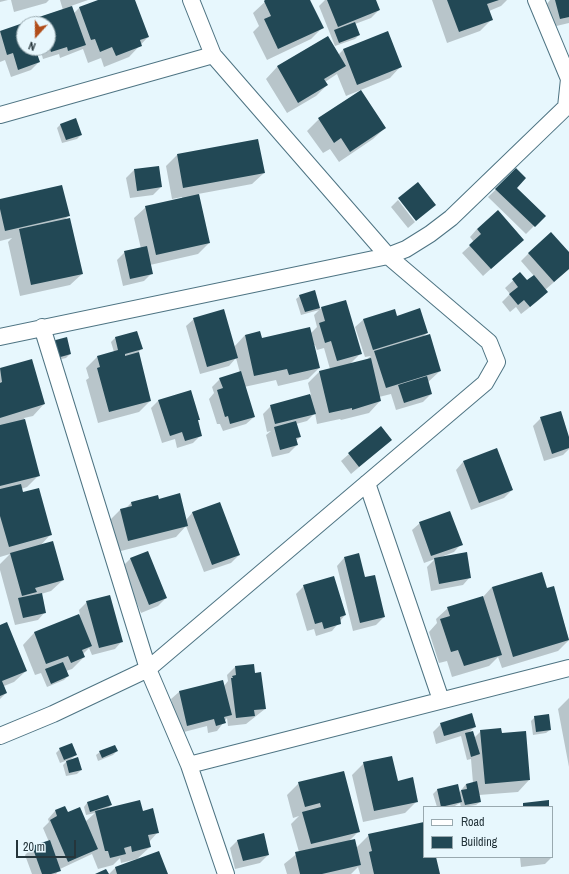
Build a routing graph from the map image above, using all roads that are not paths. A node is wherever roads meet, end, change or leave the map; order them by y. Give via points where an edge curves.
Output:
1 (190, 0) edge
2 (536, 0) edge
3 (213, 55) junction
4 (0, 115) edge
5 (388, 256) junction
6 (42, 327) junction
7 (0, 337) edge
8 (367, 484) junction
9 (569, 668) edge
10 (148, 669) junction
11 (441, 700) junction
12 (0, 736) edge
13 (189, 765) junction
14 (226, 874) edge

1 - 3 street
2 - 5 street via 569,78 566,107 451,218 406,249
3 - 4 street
3 - 5 street
5 - 6 street
5 - 8 street via 490,342 498,362 485,383
6 - 7 street
6 - 10 street
8 - 10 street
8 - 11 street
9 - 11 street
10 - 12 street
10 - 13 street
11 - 13 street
13 - 14 street

